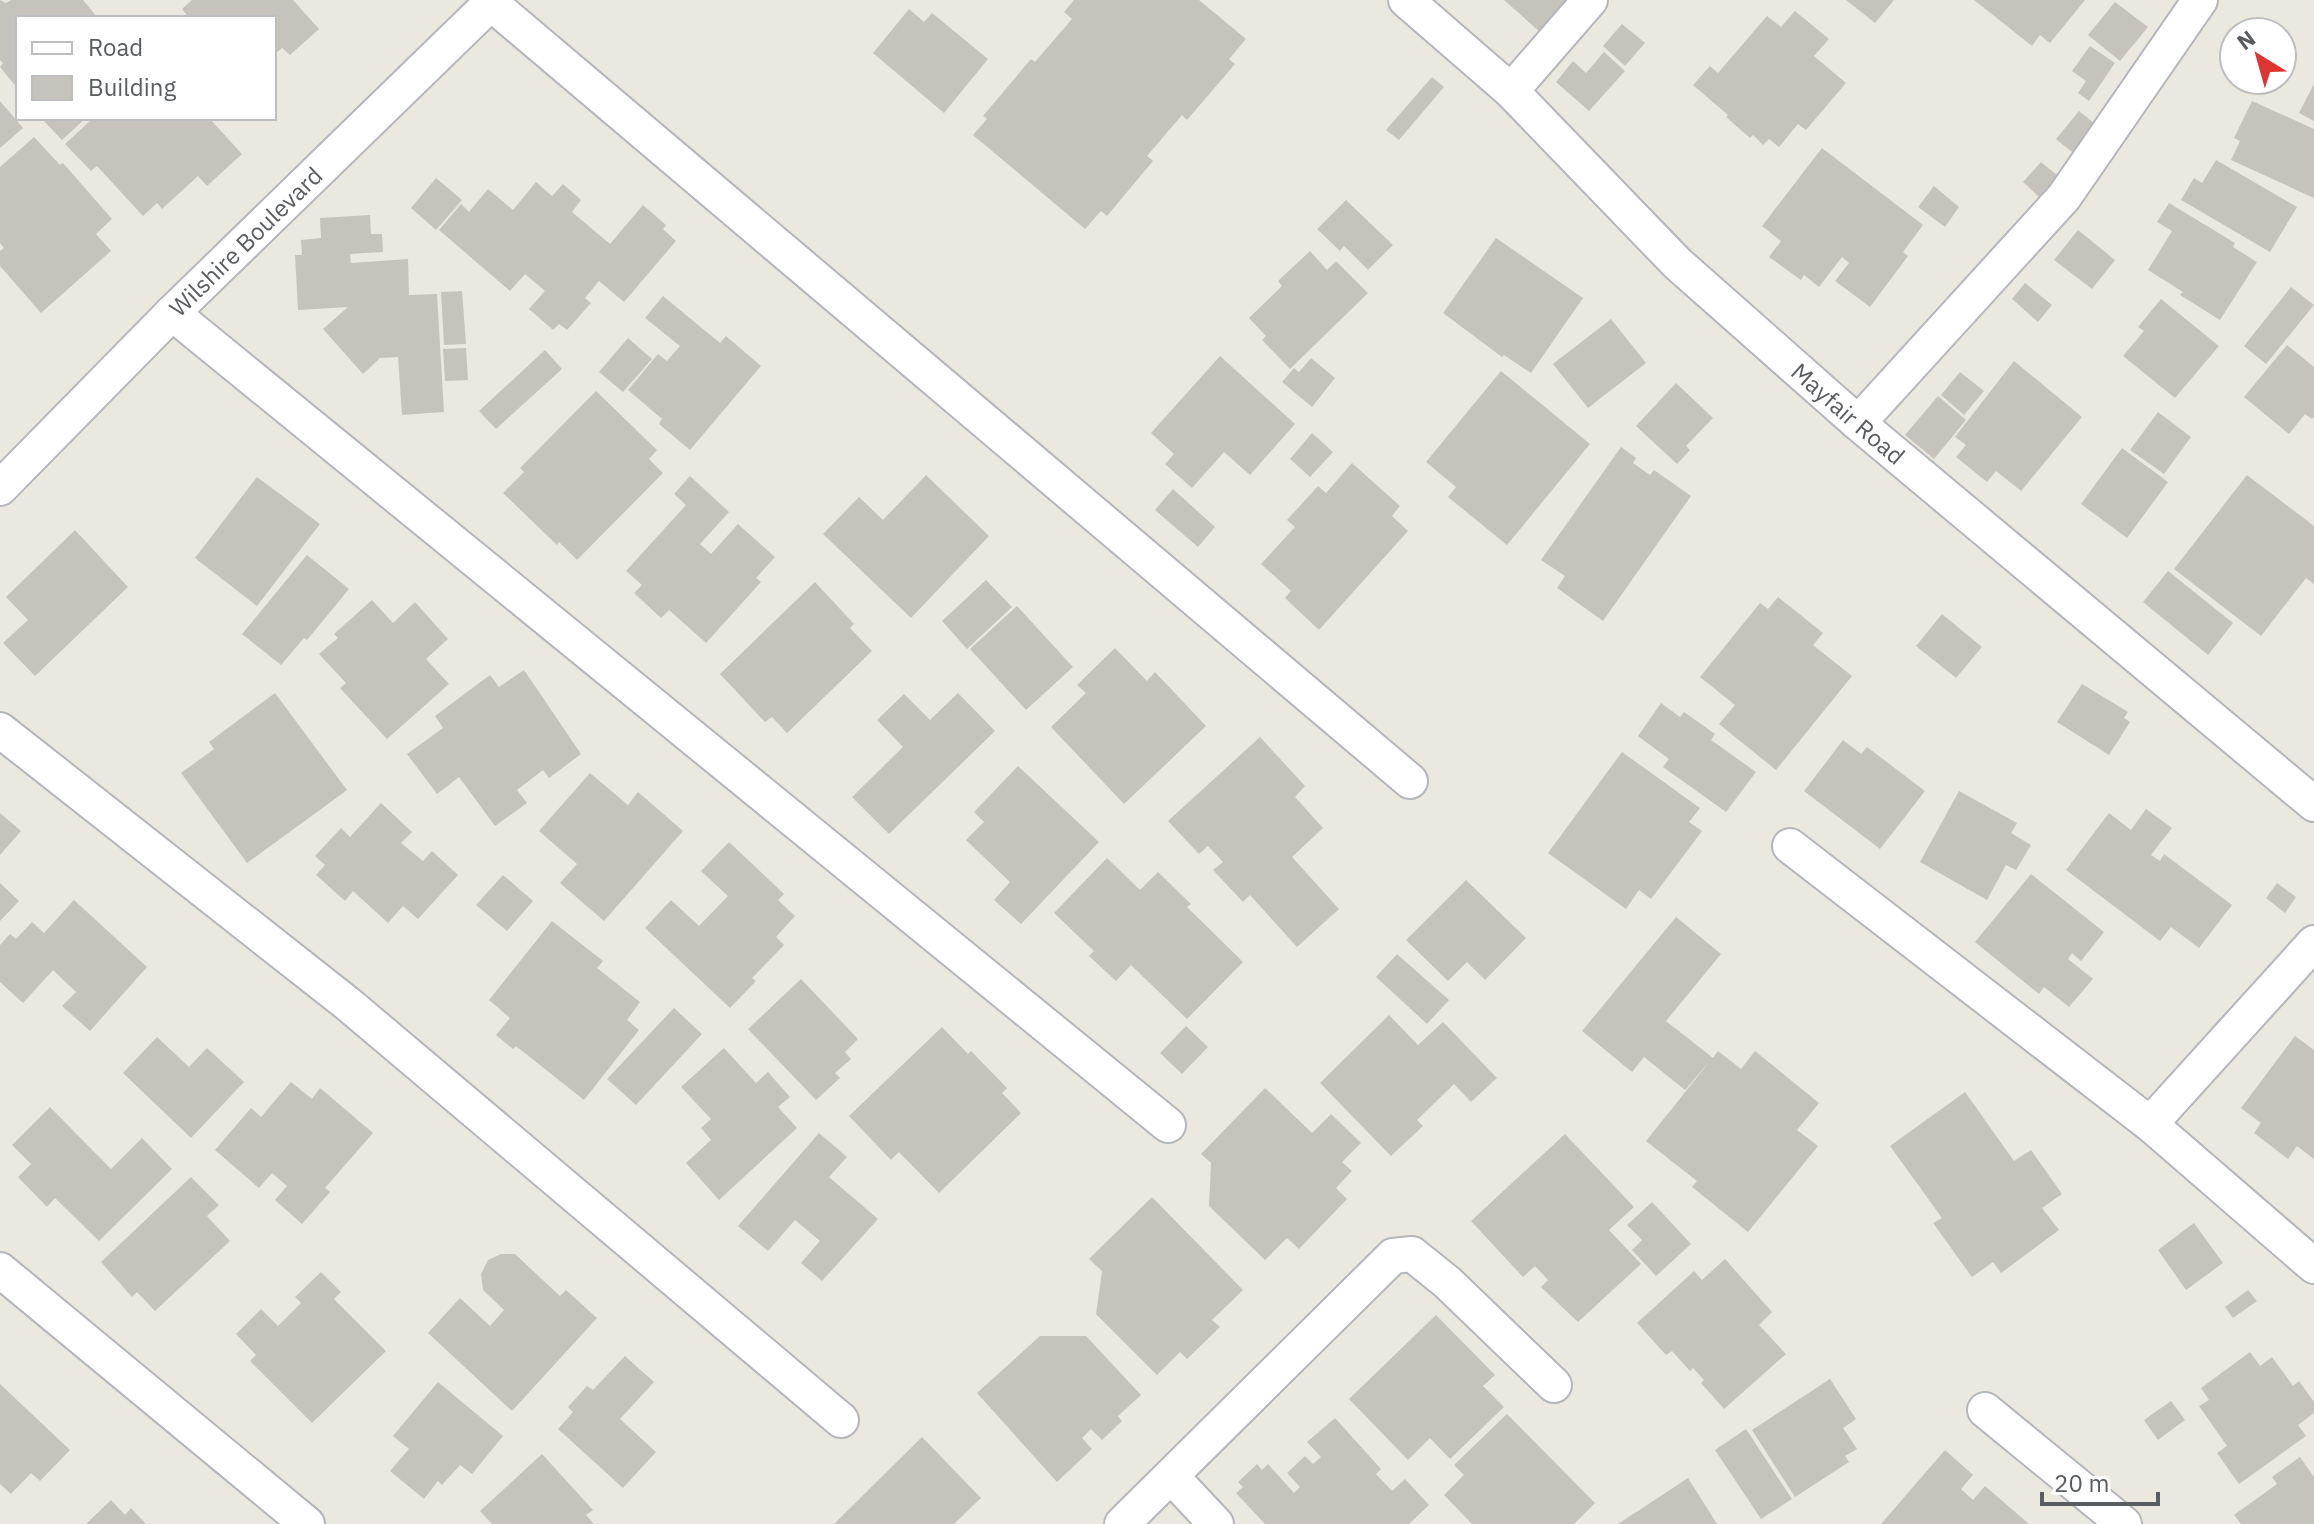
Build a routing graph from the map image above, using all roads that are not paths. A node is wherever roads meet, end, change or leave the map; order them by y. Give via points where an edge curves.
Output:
1 (1406, 0) edge
2 (1590, 0) edge
3 (2200, 0) edge
4 (493, 2) edge
5 (1511, 91) junction
6 (172, 313) junction
7 (1858, 423) junction
8 (0, 488) edge
9 (0, 730) edge
10 (1410, 781) dead end
11 (2314, 804) edge
12 (1790, 846) dead end
13 (2314, 943) edge
14 (2150, 1124) junction
15 (1168, 1125) dead end
16 (2314, 1266) edge
17 (0, 1270) edge
18 (1554, 1385) dead end
19 (1985, 1410) dead end
20 (841, 1420) dead end
21 (1172, 1477) junction
22 (307, 1524) edge
23 (1122, 1524) edge
24 (1216, 1524) edge
25 (2124, 1524) edge

1 - 5 street, Mayfair Road
2 - 5 street
3 - 7 street via 2064,197
4 - 6 street, Wilshire Boulevard
4 - 10 street
5 - 7 street, Mayfair Road via 1677,263
6 - 8 street, Wilshire Boulevard
6 - 15 street
7 - 11 street, Mayfair Road
9 - 20 street via 348,1004
12 - 14 street
13 - 14 street
14 - 16 street
17 - 22 street
18 - 21 street via 1412,1254 1393,1256
19 - 25 street
21 - 23 street
21 - 24 street

